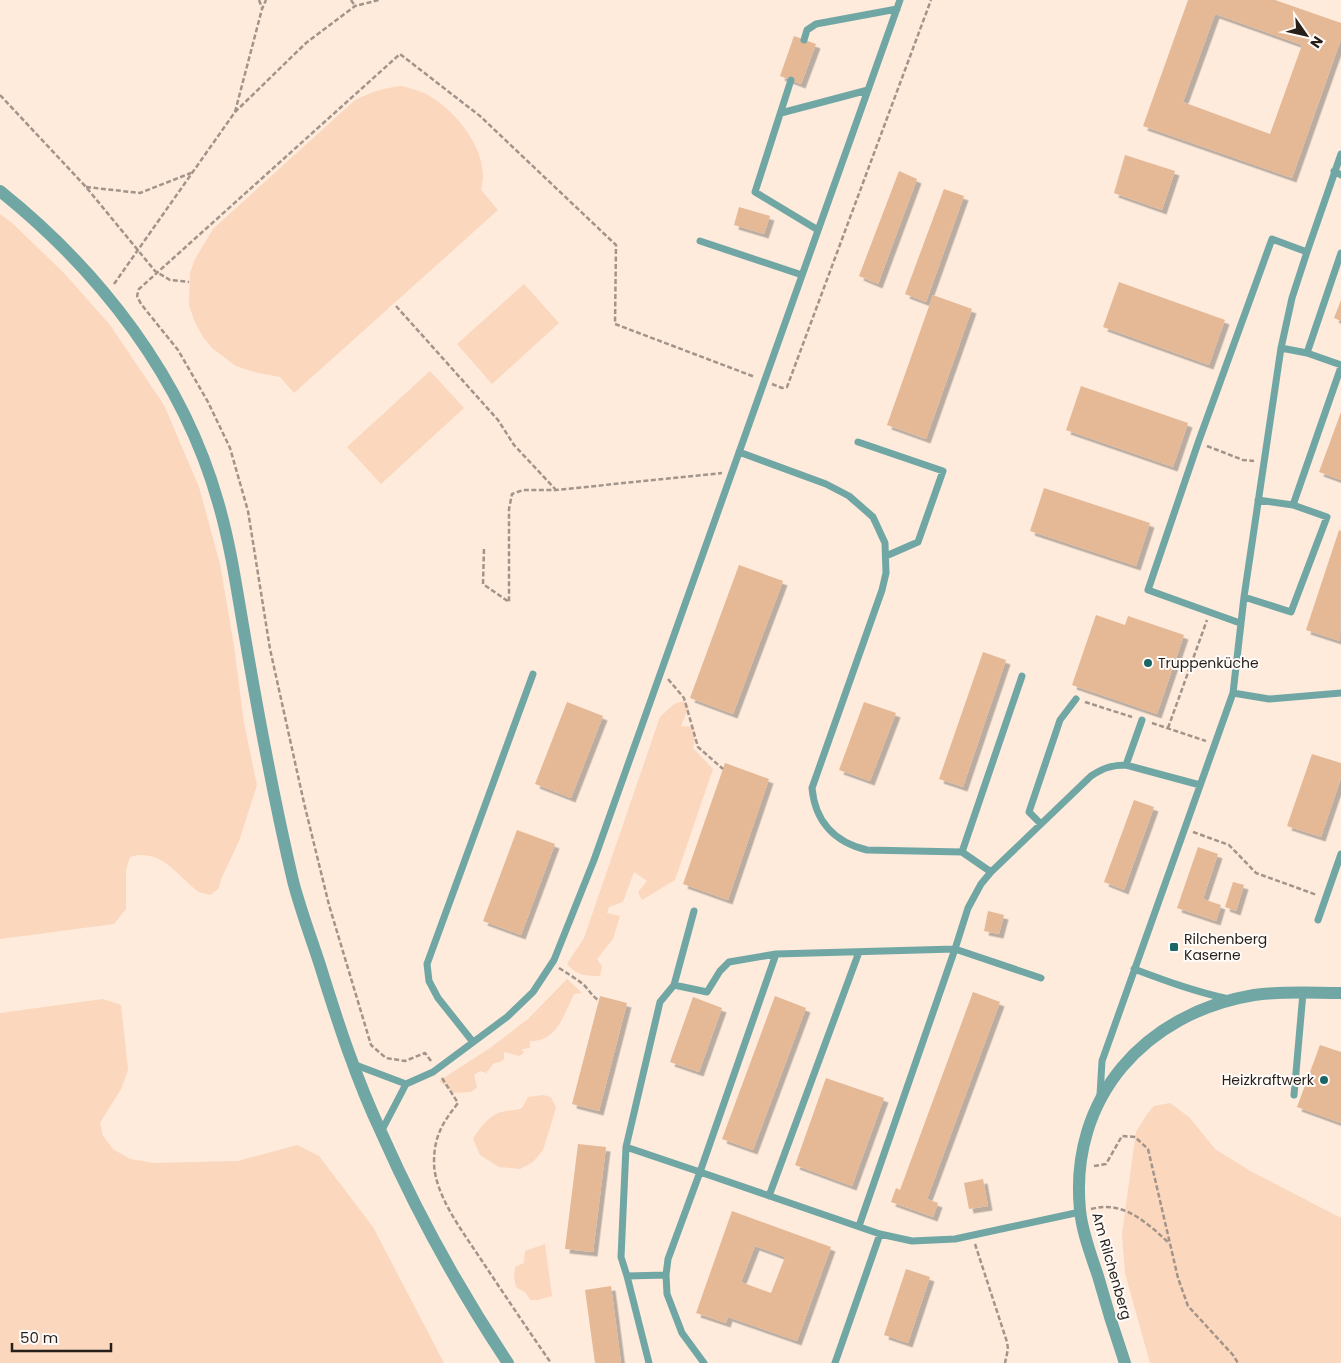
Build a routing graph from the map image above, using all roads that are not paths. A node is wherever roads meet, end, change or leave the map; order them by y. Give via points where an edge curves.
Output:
1 (900, 0) edge
2 (897, 10) junction
3 (804, 40) dead end
4 (791, 80) dead end
5 (868, 90) junction
6 (781, 113) junction
7 (1341, 154) edge
8 (1338, 173) edge
9 (0, 191) edge
10 (818, 230) junction
11 (700, 241) dead end
12 (1307, 252) junction
13 (1341, 253) edge
14 (802, 275) junction
15 (1281, 348) junction
16 (1307, 353) junction
17 (1341, 366) edge
18 (858, 442) dead end
19 (739, 452) junction
20 (1258, 500) junction
21 (1293, 505) junction
22 (886, 556) junction
23 (1244, 597) junction
24 (1240, 623) junction
25 (533, 674) dead end
26 (1022, 676) dead end
27 (1233, 693) junction
28 (1341, 693) edge
29 (1076, 699) dead end
30 (1142, 720) dead end
31 (1126, 765) junction
32 (1200, 785) junction
33 (1041, 824) junction
34 (962, 852) junction
35 (1341, 854) edge
36 (991, 872) junction
37 (694, 911) dead end
38 (1318, 920) dead end
39 (955, 949) junction
40 (859, 952) junction
41 (776, 954) junction
42 (1134, 969) junction
43 (1041, 978) dead end
44 (674, 985) junction
45 (1303, 993) junction
46 (1341, 993) edge
47 (1234, 1000) junction
48 (473, 1042) junction
49 (353, 1064) junction
50 (406, 1084) junction
51 (1294, 1094) dead end
52 (1100, 1098) junction
53 (381, 1132) junction
54 (626, 1147) junction
55 (700, 1172) junction
56 (769, 1196) junction
57 (1080, 1212) junction
58 (859, 1226) junction
59 (880, 1234) junction
60 (666, 1275) junction
61 (627, 1276) junction
62 (508, 1363) edge
63 (649, 1363) edge
64 (704, 1363) edge
65 (835, 1363) edge
66 (1124, 1363) edge

1 - 2 lane
2 - 3 lane via 816,24 808,30
2 - 5 lane
4 - 6 lane
5 - 6 lane
5 - 10 lane
6 - 10 lane via 755,192
7 - 8 lane
8 - 12 lane
9 - 49 street via 42,227 106,293 130,324 173,392 193,433 218,501 294,884
10 - 14 lane
11 - 14 lane
12 - 15 lane
12 - 24 lane via 1272,240 1148,590
13 - 16 lane
14 - 19 lane
15 - 16 lane
15 - 20 lane
16 - 17 lane
17 - 21 lane
18 - 22 lane via 943,471 918,542
19 - 22 lane via 826,484 849,496 873,517 885,543
19 - 48 lane via 594,860 552,964 533,992 507,1017
20 - 21 lane
20 - 23 lane
21 - 23 lane via 1327,517 1291,612
22 - 34 lane via 882,590 812,788 813,803 828,829 852,846 867,850
23 - 24 lane
24 - 27 lane
25 - 48 lane via 427,964 429,981 438,998
26 - 34 lane
27 - 28 lane via 1269,699
27 - 32 lane
29 - 33 lane via 1060,720 1029,812
30 - 31 lane
31 - 32 lane
31 - 33 lane via 1114,765 1091,776
32 - 42 lane
33 - 36 lane
34 - 36 lane
35 - 38 lane
36 - 39 lane via 971,902
37 - 44 lane
39 - 40 lane
39 - 43 lane
39 - 58 lane
40 - 41 lane
40 - 56 lane
41 - 44 lane via 729,962 707,992
41 - 55 lane
42 - 47 lane via 1181,987
42 - 52 lane via 1102,1061
44 - 54 lane via 660,1002
45 - 46 street, Am Rilchenberg
45 - 47 street, Am Rilchenberg via 1262,994
45 - 51 lane
47 - 52 street, Am Rilchenberg via 1192,1013 1155,1035 1122,1067
48 - 50 lane via 436,1069
49 - 50 lane
49 - 53 street
50 - 53 lane
52 - 57 street, Am Rilchenberg via 1086,1134 1080,1168
53 - 62 street via 412,1198
54 - 55 lane
54 - 61 lane via 621,1257
55 - 56 lane
55 - 60 lane via 668,1259
56 - 58 lane
57 - 59 lane via 955,1239 912,1241
57 - 66 street, Am Rilchenberg
58 - 59 lane
59 - 65 lane
60 - 61 lane
60 - 64 lane via 667,1294 678,1324
61 - 63 lane

